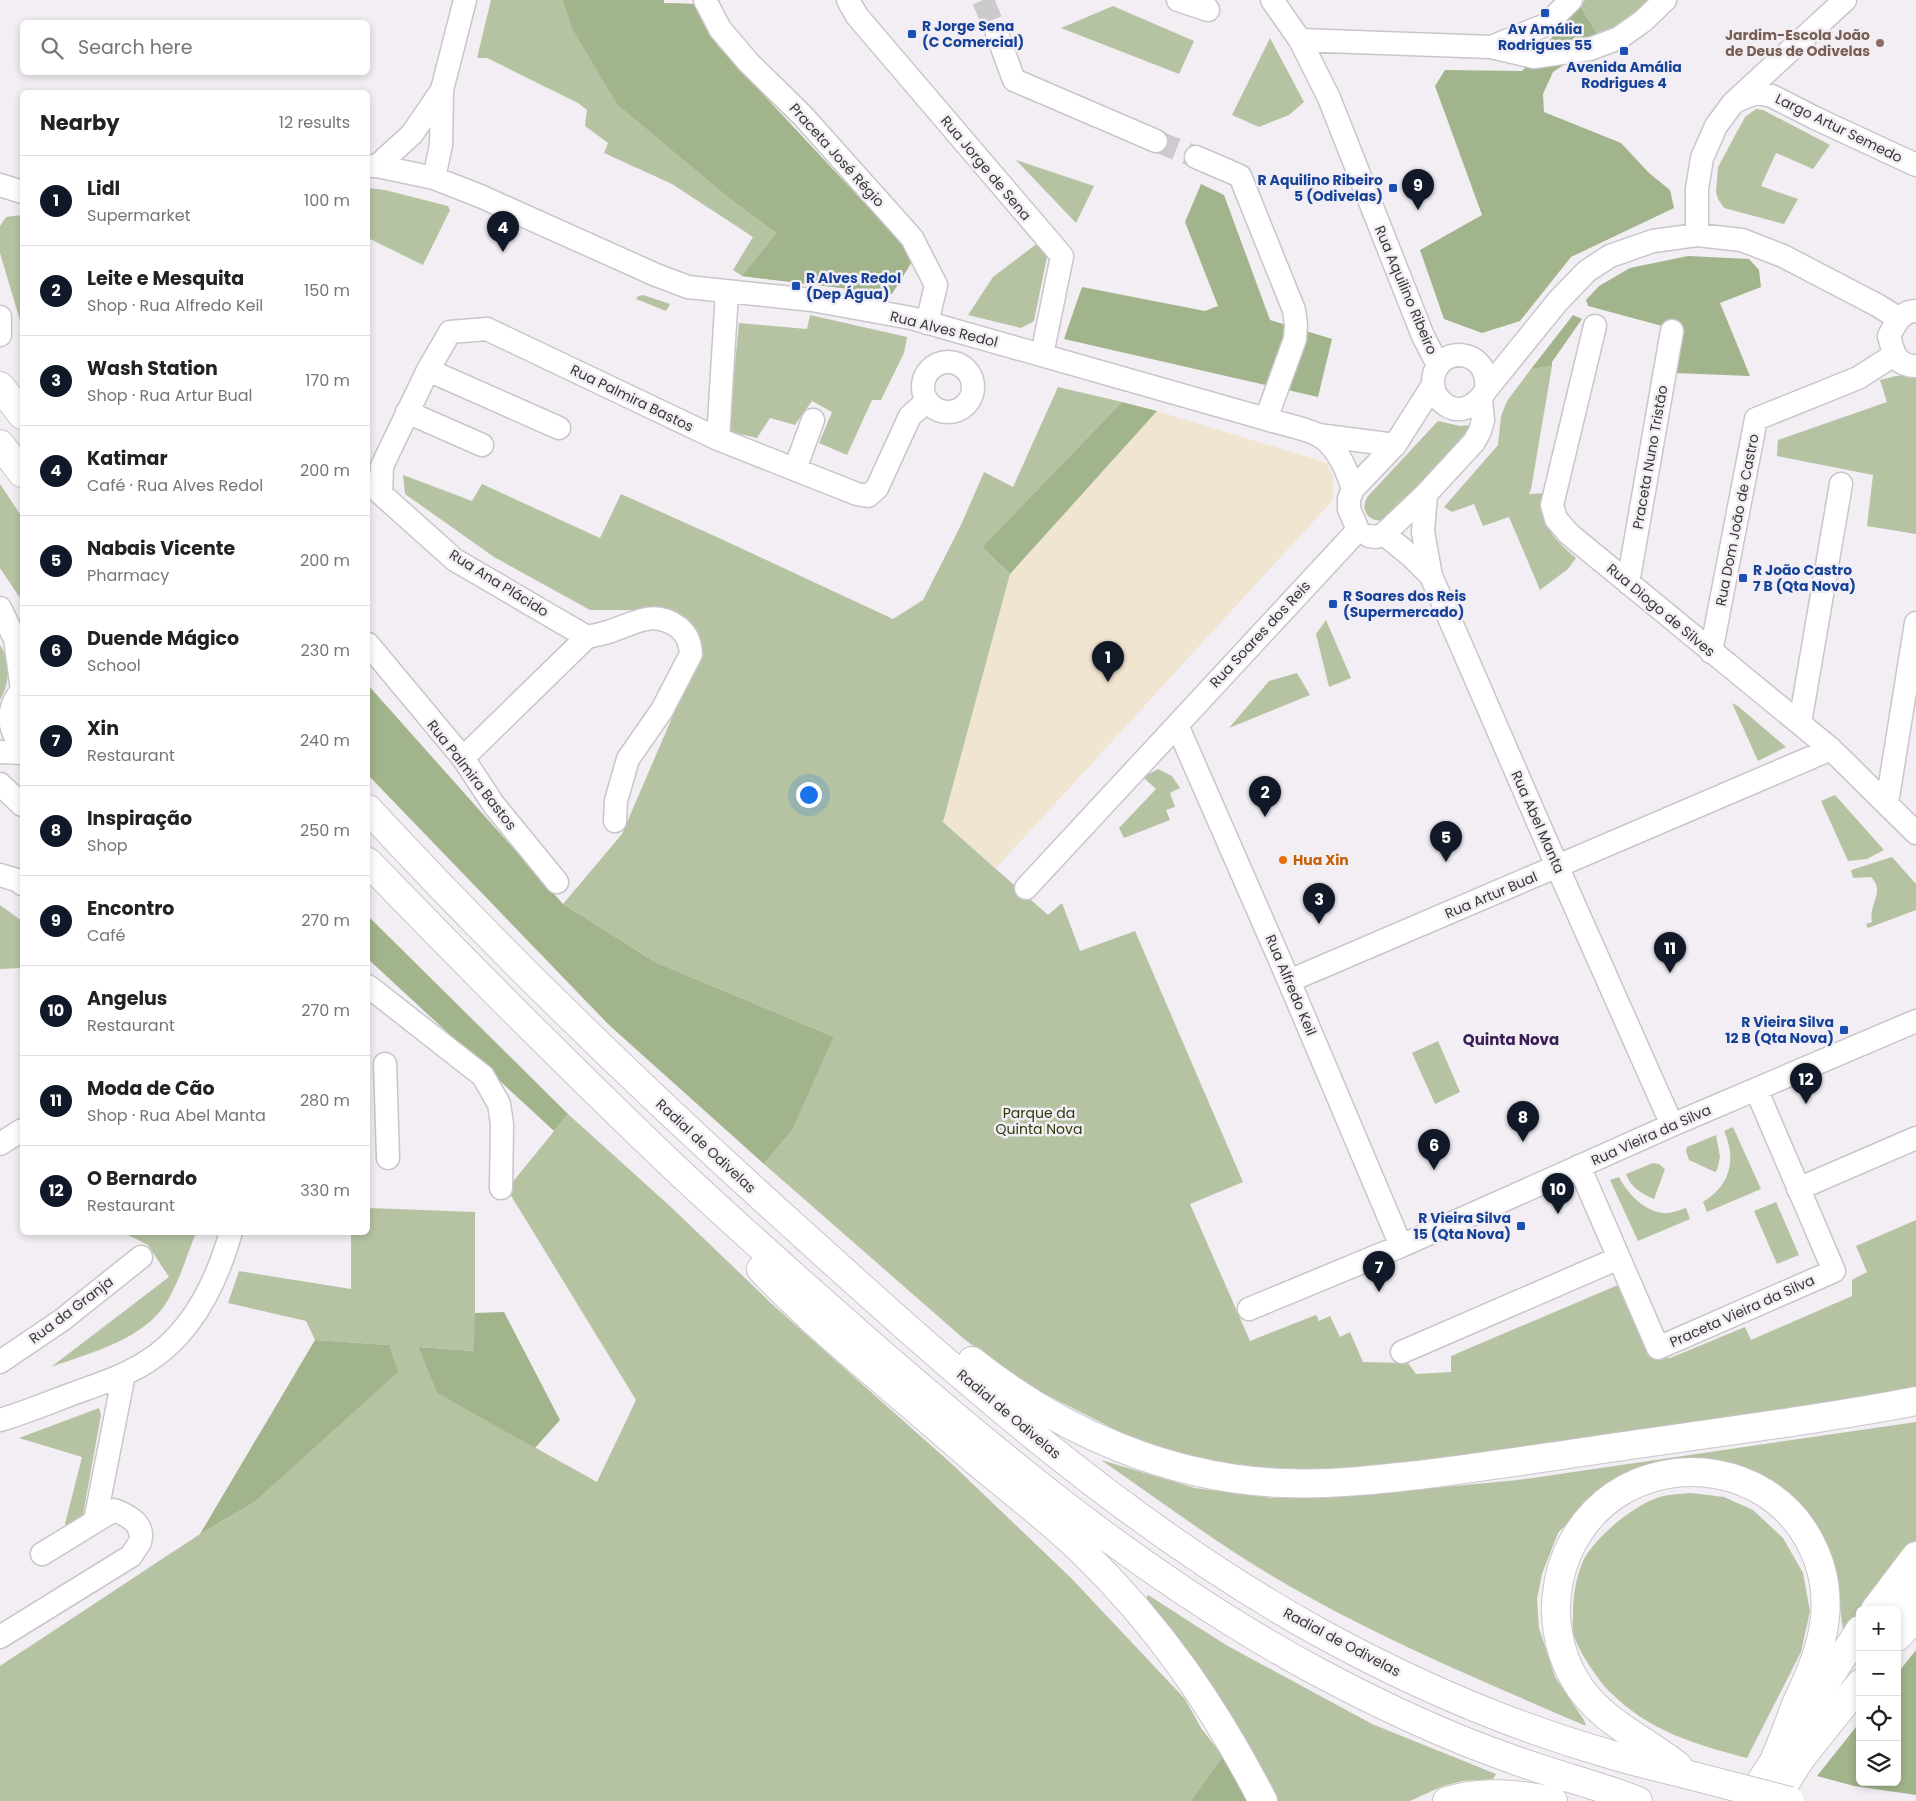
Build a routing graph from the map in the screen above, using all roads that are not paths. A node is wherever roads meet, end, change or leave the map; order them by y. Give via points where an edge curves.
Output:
1 (465, 0) edge
2 (705, 0) edge
3 (848, 0) edge
4 (1178, 0) edge
5 (1201, 0) edge
6 (1272, 0) edge
7 (1571, 0) edge
8 (1665, 0) edge
9 (1845, 0) edge
10 (997, 34) tunnel mouth
11 (1300, 40) junction
12 (1491, 47) junction
13 (442, 90) junction
14 (1733, 103) junction
15 (1156, 141) tunnel mouth
16 (1196, 157) tunnel mouth
17 (1916, 165) edge
18 (372, 166) edge
19 (434, 178) junction
20 (14, 190) edge
21 (0, 202) edge
22 (1697, 235) junction
23 (727, 292) junction
24 (1907, 315) edge
25 (0, 317) edge
26 (927, 323) junction
27 (1595, 326) dead end
28 (1672, 331) dead end
29 (0, 335) edge
30 (1522, 345) junction
31 (1894, 355) junction
32 (1042, 356) junction
33 (1477, 361) junction
34 (1916, 366) edge
35 (428, 370) junction
36 (1436, 375) junction
37 (0, 386) edge
38 (1483, 394) junction
39 (927, 402) dead end
40 (20, 412) edge
41 (407, 412) junction
42 (1266, 419) junction
43 (814, 420) dead end
44 (559, 428) dead end
45 (1318, 435) junction
46 (718, 439) junction
47 (482, 445) dead end
48 (1395, 445) junction
49 (795, 469) junction
50 (374, 480) edge
51 (1841, 484) dead end
52 (1353, 489) junction
53 (1426, 494) junction
54 (1358, 530) junction
55 (1384, 534) junction
56 (1431, 576) junction
57 (1628, 583) junction
58 (0, 603) edge
59 (0, 608) edge
60 (1916, 623) edge
61 (20, 629) edge
62 (587, 637) junction
63 (370, 646) edge
64 (1711, 652) junction
65 (14, 702) edge
66 (1800, 723) junction
67 (1177, 725) junction
68 (1831, 749) junction
69 (10, 752) edge
70 (463, 758) junction
71 (0, 784) edge
72 (20, 803) edge
73 (1887, 803) junction
74 (370, 812) edge
75 (614, 822) dead end
76 (1916, 832) edge
77 (370, 864) edge
78 (1557, 866) junction
79 (0, 875) edge
80 (20, 881) edge
81 (557, 882) dead end
82 (1026, 888) dead end
83 (520, 966) junction
84 (1290, 981) junction
85 (370, 988) edge
86 (1916, 1020) edge
87 (385, 1064) dead end
88 (1756, 1089) junction
89 (602, 1097) junction
90 (377, 1119) edge
91 (20, 1125) edge
92 (1672, 1125) junction
93 (0, 1126) edge
94 (20, 1131) edge
95 (1916, 1138) edge
96 (0, 1144) edge
97 (388, 1158) dead end
98 (1579, 1166) junction
99 (501, 1188) dead end
100 (1798, 1189) junction
101 (230, 1235) edge
102 (1401, 1246) junction
103 (141, 1257) dead end
104 (1619, 1258) junction
105 (1249, 1310) dead end
106 (1402, 1352) dead end
107 (0, 1362) edge
108 (124, 1374) junction
109 (1916, 1401) edge
110 (0, 1420) edge
111 (95, 1521) junction
112 (42, 1554) dead end
113 (1916, 1556) edge
114 (1916, 1586) edge
115 (1877, 1606) edge
116 (1901, 1606) edge
117 (1916, 1618) edge
118 (1901, 1633) edge
119 (0, 1637) edge
120 (1856, 1637) edge
121 (1856, 1670) edge
122 (1856, 1688) edge
123 (1789, 1757) junction
124 (1689, 1775) junction
125 (1263, 1801) edge
126 (1447, 1801) edge
127 (1553, 1801) edge
128 (1638, 1801) edge
129 (1748, 1801) edge
130 (1774, 1801) edge
131 (1790, 1801) edge

1 - 13 street
2 - 26 street, Praceta José Régio via 720,29 749,63 803,116 912,238 936,285
3 - 32 street, Rua Jorge de Sena via 857,16 1062,256
4 - 5 street via 1208,10
6 - 11 street, Rua Aquilino Ribeiro
7 - 12 street via 1543,26
8 - 12 street via 1619,38 1590,49 1534,57
9 - 14 street
10 - 15 street via 1014,80
11 - 12 street
11 - 36 street, Rua Aquilino Ribeiro via 1329,98
13 - 18 street via 412,134
13 - 19 street via 441,145
14 - 17 street, Largo Artur Semedo via 1756,93 1772,96
14 - 22 street via 1716,126 1702,158 1696,190
16 - 42 street via 1240,176 1294,310 1295,339
18 - 19 street, Rua Alves Redol
19 - 23 street, Rua Alves Redol via 656,275 688,287
20 - 21 street
22 - 24 street via 1742,240 1783,256 1876,305
22 - 30 street via 1653,241 1610,256 1587,271
23 - 26 street, Rua Alves Redol via 812,300
23 - 46 street
24 - 31 street via 1889,336
25 - 29 street
26 - 32 street, Rua Alves Redol
27 - 57 street, Rua Diogo de Silves via 1552,505 1556,519 1569,534
28 - 57 street, Praceta Nuno Tristão
30 - 33 street
30 - 38 street
31 - 34 street via 1908,366
31 - 64 street, Rua Dom João de Castro via 1858,378 1756,418
32 - 42 street, Rua Alves Redol
33 - 36 street via 1468,356 1447,358
33 - 38 street via 1487,379
35 - 41 street, Rua Palmira Bastos
35 - 44 street
35 - 46 street, Rua Palmira Bastos via 450,332 487,329
36 - 38 street via 1436,395 1452,408 1472,406
36 - 48 street
37 - 40 main road
38 - 53 street via 1483,420 1474,442
39 - 49 street via 910,416 877,488 868,496
41 - 47 street
41 - 50 street, Rua Palmira Bastos
42 - 45 street, Rua Alves Redol
43 - 49 street
45 - 48 street
45 - 52 street, Rua Alves Redol via 1335,452
46 - 49 street
48 - 52 street
50 - 62 street, Rua Ana Plácido via 456,560
51 - 66 street
52 - 54 street via 1349,509
53 - 55 street
53 - 56 street via 1423,532
54 - 55 street via 1367,536
54 - 67 street, Rua Soares dos Reis
55 - 56 street, Rua Abel Manta
56 - 78 street, Rua Abel Manta
57 - 64 street, Rua Diogo de Silves
58 - 61 street
59 - 65 street via 15,639
60 - 73 street
62 - 70 street
62 - 75 street via 649,618 668,620 684,631 690,644 691,654 681,676 628,760 616,801
63 - 70 street, Rua Palmira Bastos
64 - 66 street, Rua Diogo de Silves
65 - 69 street via 10,717 15,736
66 - 68 street, Rua Diogo de Silves
67 - 82 street, Rua Soares dos Reis
67 - 84 street, Rua Alfredo Keil
68 - 73 street, Rua Diogo de Silves
68 - 78 street, Rua Artur Bual
70 - 81 street, Rua Palmira Bastos via 494,805
71 - 72 street
73 - 76 street, Rua Diogo de Silves
74 - 83 main road, Radial de Odivelas
77 - 89 main road
78 - 84 street, Rua Artur Bual
78 - 92 street, Rua Abel Manta
79 - 80 street
83 - 109 main road via 707,1126 974,1363 1033,1404 1096,1438 1138,1455 1235,1479 1281,1483 1358,1481 1504,1464
83 - 124 main road, Radial de Odivelas via 712,1153 871,1297 1059,1455 1200,1558 1324,1635 1447,1695 1608,1754
84 - 102 street, Rua Alfredo Keil
85 - 99 street via 484,1076 499,1104
86 - 88 street, Rua Vieira da Silva
87 - 90 street
88 - 92 street, Rua Vieira da Silva
88 - 100 street, Praceta Vieira da Silva
89 - 125 main road via 730,1237 803,1311 1061,1532 1127,1598 1171,1650 1196,1686
89 - 128 main road via 778,1262 905,1374 1051,1495 1155,1572 1317,1672 1408,1717 1503,1756
90 - 97 street
91 - 93 street
92 - 98 street, Rua Vieira da Silva
94 - 96 street
95 - 100 street
98 - 102 street, Rua Vieira da Silva
98 - 104 street, Praceta Vieira da Silva
100 - 104 street, Praceta Vieira da Silva via 1834,1271 1658,1348
101 - 108 street via 200,1306 179,1336 149,1361
102 - 105 street, Rua Vieira da Silva
103 - 107 street, Rua da Granja via 62,1320
104 - 106 street
108 - 110 street
108 - 111 street
111 - 112 street
111 - 119 street via 114,1510 129,1515 139,1526 140,1541 131,1556
113 - 115 main road
114 - 116 main road
117 - 118 main road
120 - 123 main road
121 - 123 main road
122 - 123 main road
123 - 124 main road via 1796,1706 1811,1675 1825,1616 1825,1588 1811,1542 1784,1507 1746,1481 1696,1472 1664,1475 1638,1483 1615,1496 1584,1524 1572,1543 1557,1586 1554,1606 1565,1662 1589,1699 1609,1719 1662,1753
123 - 129 main road
123 - 130 main road
124 - 131 main road, Radial de Odivelas, bridge
126 - 127 main road via 1480,1794

